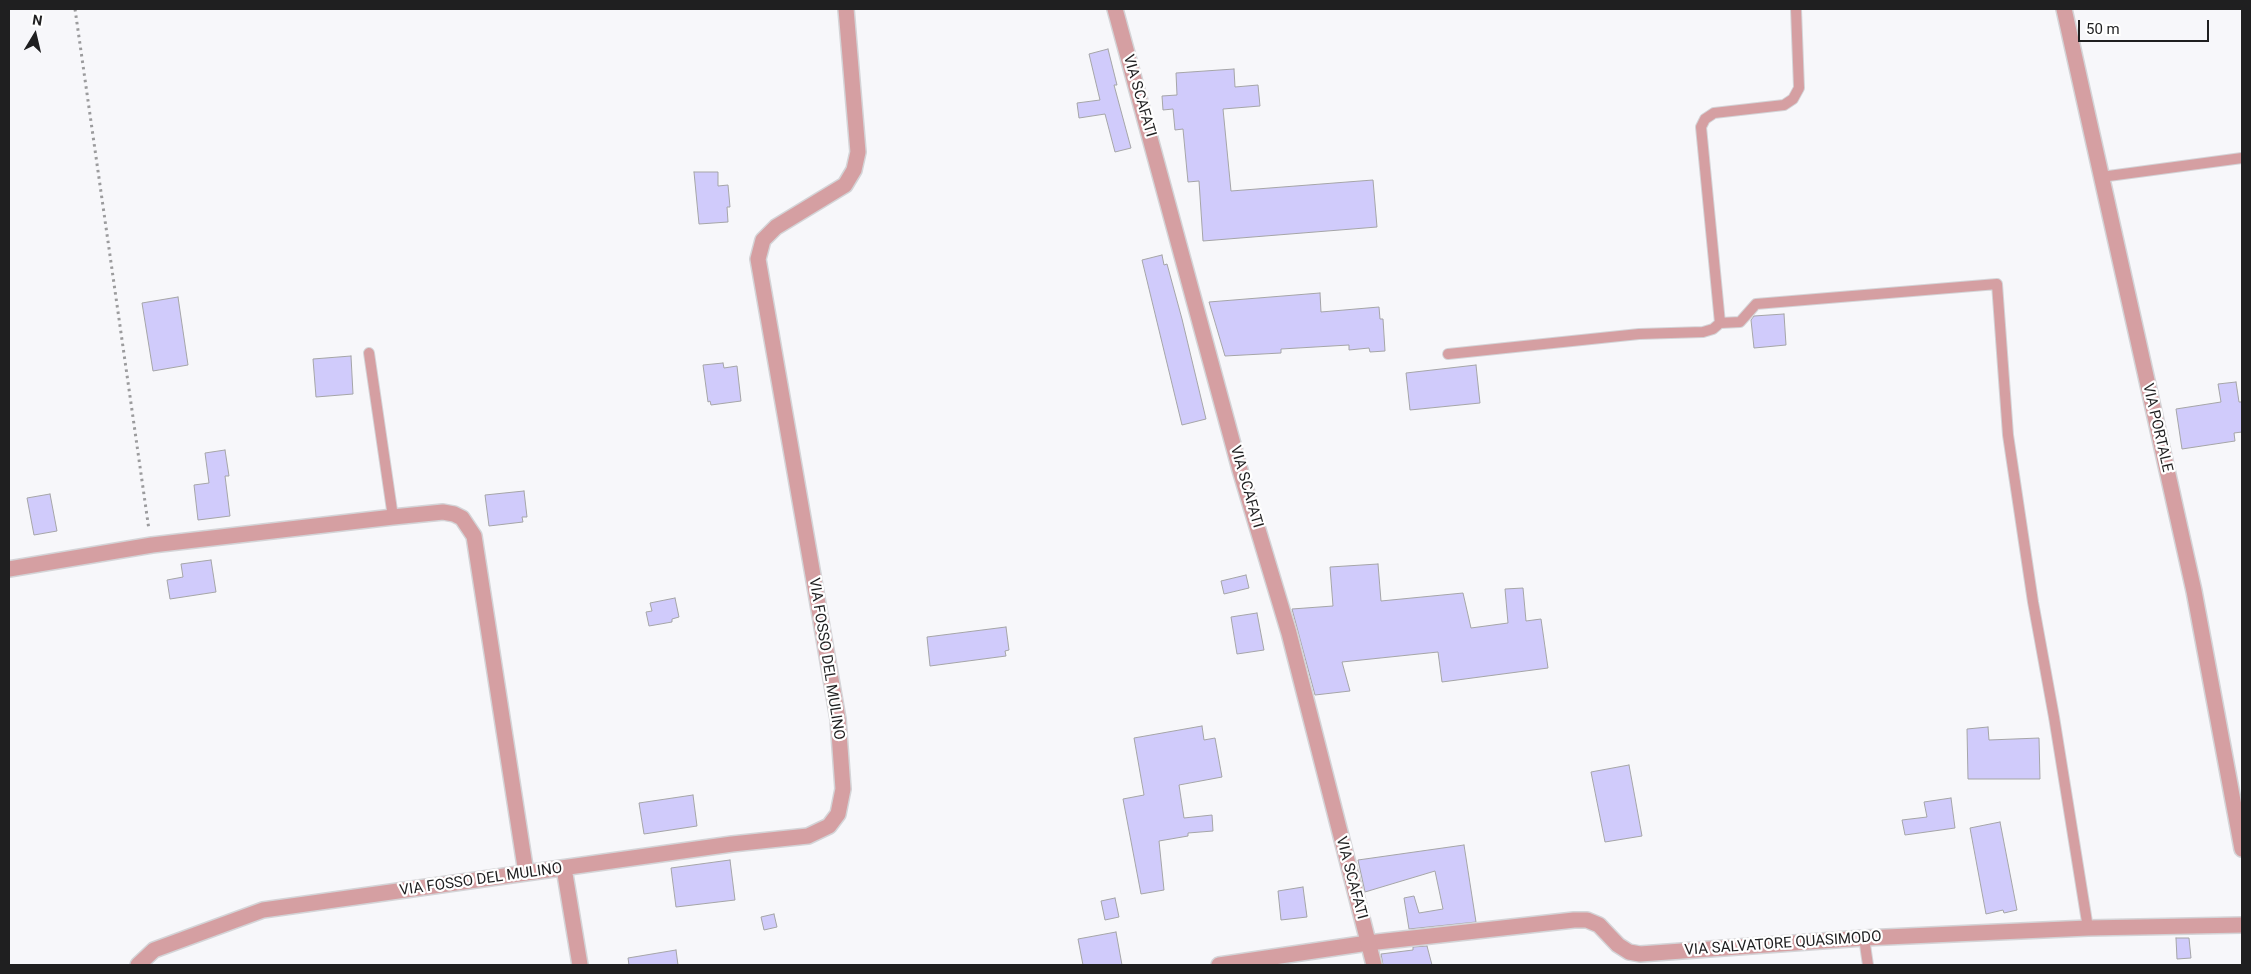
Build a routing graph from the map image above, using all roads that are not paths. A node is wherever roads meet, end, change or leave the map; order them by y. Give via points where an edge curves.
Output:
1 (846, 9) edge
2 (1115, 9) edge
3 (1796, 9) edge
4 (2064, 9) edge
5 (2242, 158) edge
6 (2101, 177) junction
7 (1720, 323) junction
8 (369, 353) dead end
9 (1448, 354) dead end
10 (393, 517) junction
11 (9, 569) edge
12 (2242, 849) edge
13 (564, 868) junction
14 (526, 874) junction
15 (2242, 925) edge
16 (2088, 928) junction
17 (1864, 938) junction
18 (1368, 943) junction
19 (138, 965) edge
20 (580, 965) edge
21 (1219, 965) edge
22 (1374, 965) edge
23 (1868, 965) edge

1 - 13 street, VIA FOSSO DEL MULINO via 858,152 854,170 845,185 776,227 763,240 758,259 838,719 843,788 838,814 829,826 808,836
2 - 18 street, VIA SCAFATI via 1240,470 1289,632
3 - 7 lane via 1799,88 1793,100 1784,106 1714,113 1701,127
4 - 6 street, VIA PORTALE
5 - 6 lane
6 - 12 street, VIA PORTALE via 2194,591
7 - 9 lane via 1703,332 1639,334
7 - 16 lane via 1740,322 1756,304 1996,284 2010,453
8 - 10 lane
10 - 11 street via 152,545
10 - 14 street via 454,514 470,526 474,536
13 - 14 street, VIA FOSSO DEL MULINO
13 - 20 street
14 - 19 street, VIA FOSSO DEL MULINO via 263,910 154,950
15 - 16 street, VIA SALVATORE QUASIMODO
16 - 17 street, VIA SALVATORE QUASIMODO
17 - 18 street, VIA SALVATORE QUASIMODO via 1640,954 1618,945 1599,925 1587,920 1574,920
17 - 23 lane
18 - 21 street, VIA SALVATORE QUASIMODO
18 - 22 street, VIA SCAFATI

